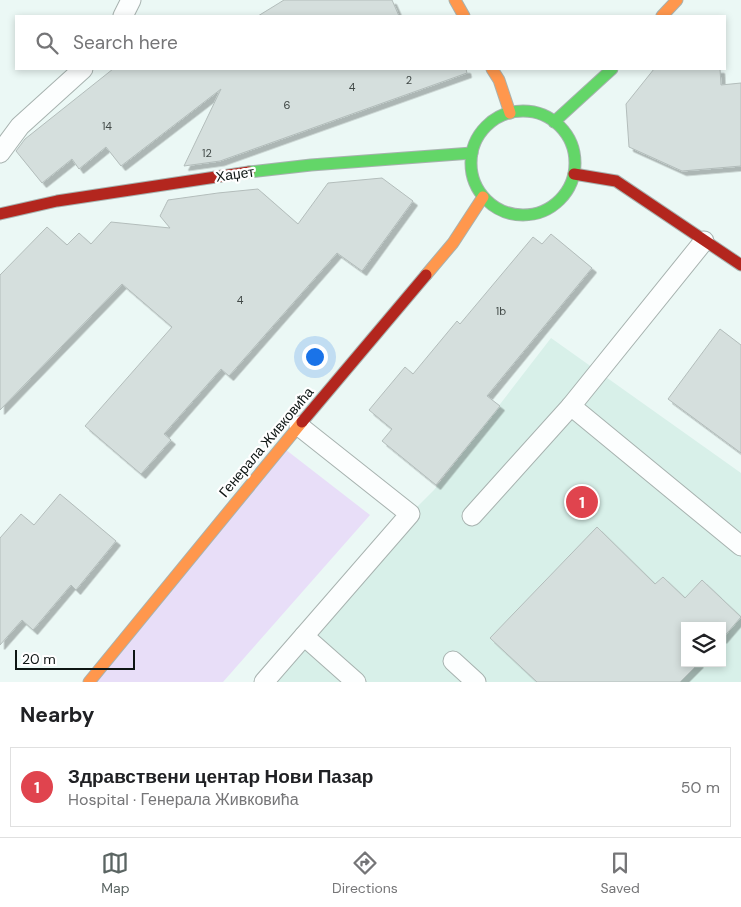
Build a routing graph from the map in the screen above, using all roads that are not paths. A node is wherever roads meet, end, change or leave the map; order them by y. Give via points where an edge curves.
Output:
1 (131, 0) edge
2 (455, 0) edge
3 (677, 0) edge
4 (124, 15) edge
5 (463, 15) edge
6 (663, 15) edge
7 (82, 70) edge
8 (493, 70) edge
9 (611, 70) edge
10 (510, 113) junction
11 (554, 122) junction
12 (0, 153) edge
13 (472, 154) junction
14 (574, 174) junction
15 (483, 196) junction
16 (0, 214) edge
17 (704, 241) junction
18 (741, 265) edge
19 (571, 406) junction
20 (299, 426) junction
21 (472, 516) dead end
22 (741, 546) edge
23 (304, 636) junction
24 (453, 661) dead end
25 (89, 682) edge
26 (264, 682) edge
27 (356, 682) edge
28 (476, 682) edge

1 - 4 lane
2 - 5 street
3 - 6 street
7 - 12 lane via 20,126
8 - 10 street
9 - 11 street
10 - 11 street via 533,113
10 - 13 street via 485,128 475,142
11 - 14 street via 563,130 573,151
13 - 15 street via 472,176
13 - 16 street, Хаџет via 311,165 236,174 57,200
14 - 15 street via 564,195 536,214 512,214 491,204
14 - 17 street via 616,181
15 - 20 street, Генерала Живковића via 453,243
17 - 18 street
17 - 19 lane
19 - 21 lane
19 - 22 lane
20 - 23 lane via 410,514
20 - 25 street, Генерала Живковића
23 - 26 lane
23 - 27 lane
24 - 28 lane

